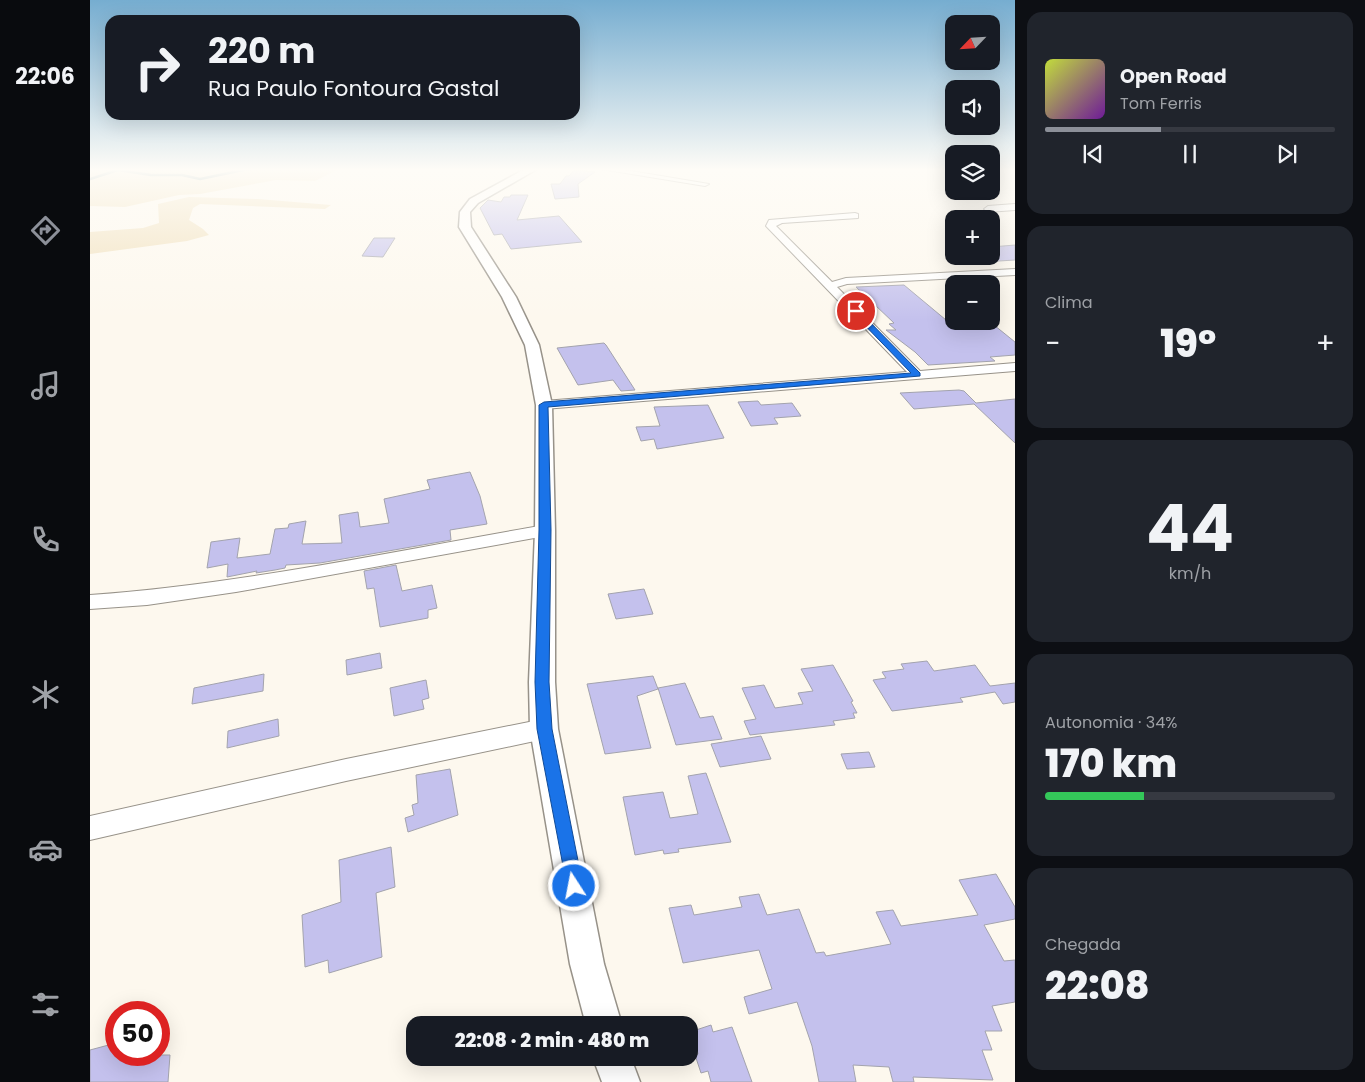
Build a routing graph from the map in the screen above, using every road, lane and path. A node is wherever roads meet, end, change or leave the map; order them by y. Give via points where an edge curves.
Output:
1 (465, 219) edge
2 (791, 219) edge
3 (1015, 272) edge
4 (831, 286) junction
5 (1015, 367) edge
6 (917, 375) junction
7 (544, 405) junction
8 (545, 530) junction
9 (90, 602) edge
10 (544, 729) junction
11 (90, 828) edge
12 (601, 1016) edge
13 (615, 1066) edge
14 (620, 1082) edge

1 - 7 main road via 465,227 509,297 532,346
2 - 4 street via 772,222 772,226
3 - 4 street via 846,281
4 - 6 street
5 - 6 street
6 - 7 street
7 - 8 main road
8 - 9 street via 236,585 148,598
8 - 10 main road
10 - 11 street
10 - 12 main road via 587,964
13 - 14 main road

